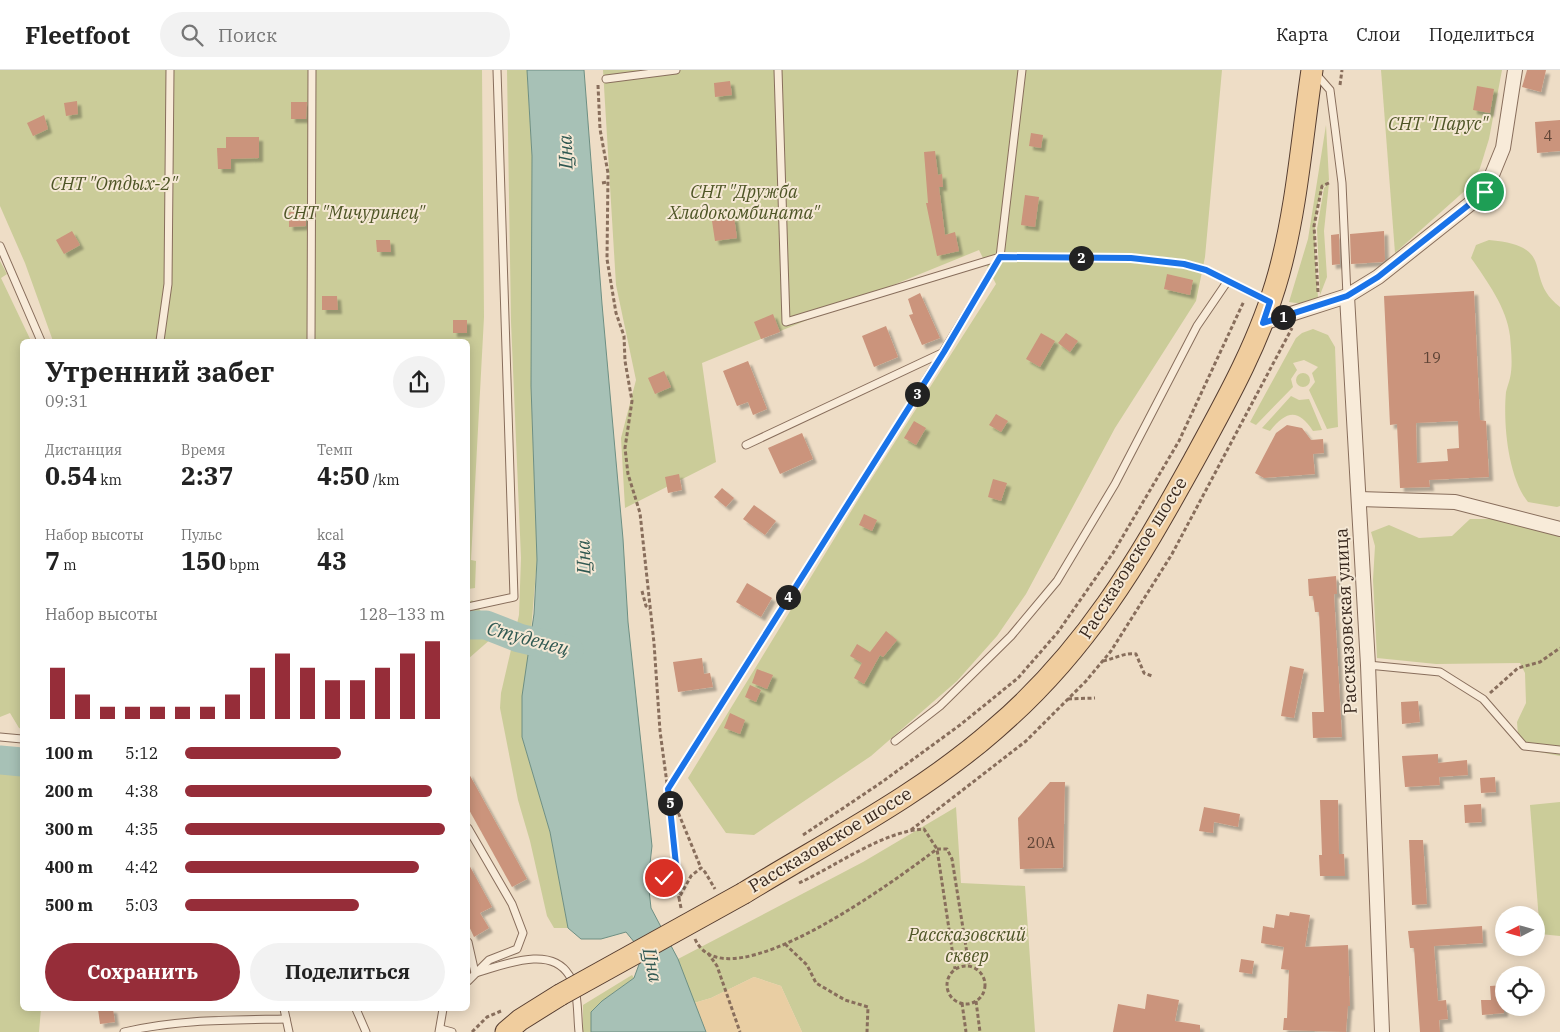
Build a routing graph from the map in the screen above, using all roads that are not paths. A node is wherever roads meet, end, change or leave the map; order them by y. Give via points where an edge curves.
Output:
1 (170, 70) edge
2 (312, 70) edge
3 (497, 70) edge
4 (676, 70) edge
5 (778, 70) edge
6 (1022, 70) edge
7 (1312, 70) edge
8 (1516, 70) edge
9 (606, 79) dead end
10 (0, 246) edge
11 (1000, 257) junction
12 (1227, 282) junction
13 (1347, 296) junction
14 (1270, 302) junction
15 (1263, 323) junction
16 (40, 339) edge
17 (160, 339) edge
18 (311, 339) edge
19 (944, 352) junction
20 (746, 445) dead end
21 (1359, 500) junction
22 (1560, 529) edge
23 (470, 607) edge
24 (1368, 665) junction
25 (0, 737) edge
26 (20, 739) edge
27 (895, 741) dead end
28 (1560, 750) edge
29 (684, 766) road end
30 (470, 831) edge
31 (470, 951) edge
32 (475, 973) junction
33 (470, 979) edge
34 (284, 1011) edge
35 (357, 1011) edge
36 (443, 1011) edge
37 (286, 1019) junction
38 (440, 1030) edge
39 (124, 1032) edge
40 (289, 1032) edge
41 (366, 1032) edge
42 (452, 1032) edge
43 (506, 1032) edge
44 (579, 1032) edge
45 (1382, 1032) edge

1 - 17 lane via 168,284
2 - 18 lane
3 - 23 lane via 514,597
4 - 9 lane
5 - 11 lane via 786,322
6 - 11 lane
7 - 13 lane via 1330,90 1342,183
7 - 14 main road, Рассказовское шоссе via 1290,227
8 - 13 street via 1504,148 1485,192 1378,277
10 - 16 lane
11 - 12 lane via 1131,258 1184,264 1206,270
11 - 19 lane
12 - 14 lane
12 - 27 lane via 1197,326 1115,484 1057,581 1011,636 940,706
13 - 15 street
13 - 21 street, Рассказовская улица
14 - 15 main road, Рассказовское шоссе
15 - 43 main road, Рассказовское шоссе, bridge via 1225,404 1159,523 1098,620 1040,689 994,730 903,798 560,996
19 - 20 lane
19 - 29 lane
21 - 22 street via 1455,502
21 - 24 street, Рассказовская улица
24 - 28 lane via 1440,672 1483,699 1524,746
24 - 45 street, Рассказовская улица
25 - 26 lane
30 - 32 lane via 512,904 523,933 517,949 489,960
31 - 32 lane
32 - 33 lane
32 - 44 lane via 534,958 560,964 570,975
34 - 37 lane
35 - 41 lane
36 - 38 lane
37 - 39 lane via 214,1020 155,1025
37 - 40 lane
38 - 42 lane

